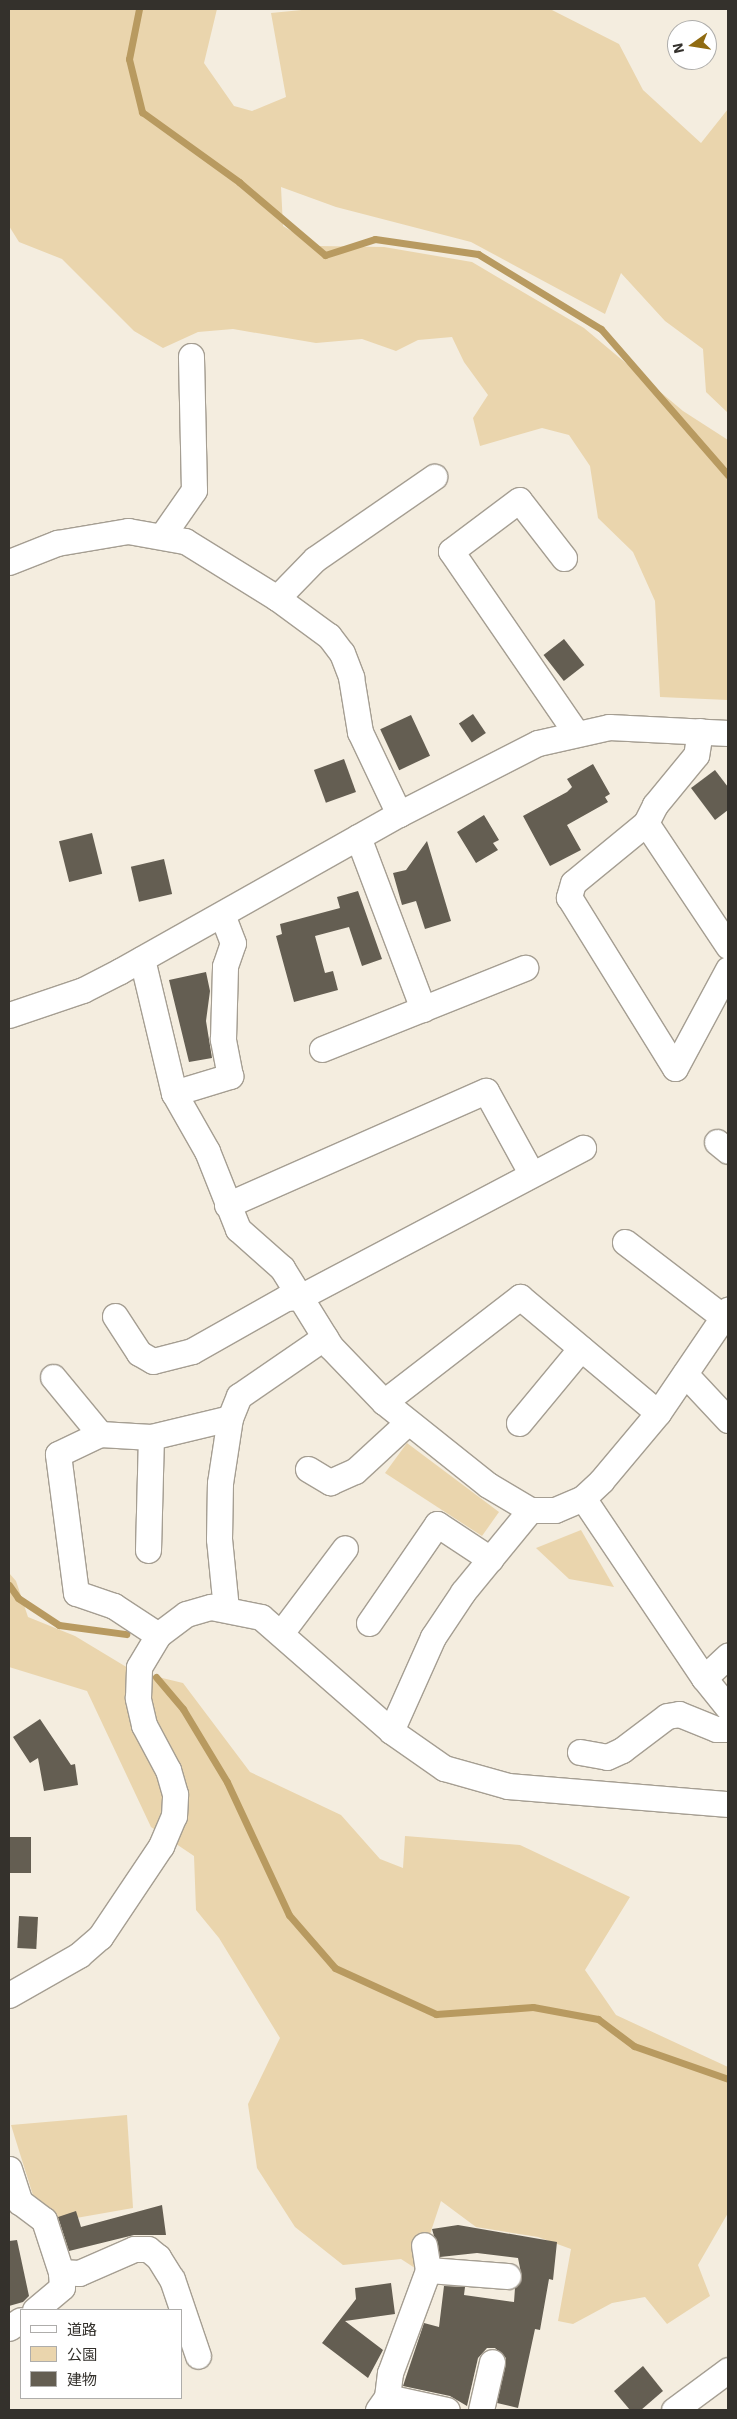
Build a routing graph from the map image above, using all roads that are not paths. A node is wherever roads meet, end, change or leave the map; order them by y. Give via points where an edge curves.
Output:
1 (191, 356) dead end
2 (434, 477) dead end
3 (162, 536) junction
4 (564, 558) dead end
5 (9, 562) edge
6 (277, 598) junction
7 (700, 731) junction
8 (576, 733) junction
9 (728, 733) edge
10 (399, 814) junction
11 (646, 823) junction
12 (358, 837) junction
13 (222, 915) junction
14 (728, 946) edge
15 (142, 959) junction
16 (525, 968) dead end
17 (728, 969) edge
18 (423, 1009) junction
19 (9, 1015) edge
20 (322, 1049) dead end
21 (174, 1094) junction
22 (583, 1148) dead end
23 (531, 1173) junction
24 (227, 1205) junction
25 (625, 1242) dead end
26 (300, 1297) junction
27 (726, 1314) edge
28 (115, 1316) dead end
29 (325, 1337) junction
30 (581, 1348) junction
31 (684, 1374) junction
32 (53, 1377) dead end
33 (384, 1402) junction
34 (658, 1413) junction
35 (230, 1418) junction
36 (728, 1420) edge
37 (407, 1423) junction
38 (519, 1423) dead end
39 (100, 1434) junction
40 (151, 1437) junction
41 (308, 1469) dead end
42 (583, 1498) junction
43 (530, 1510) junction
44 (345, 1548) dead end
45 (148, 1550) dead end
46 (490, 1560) junction
47 (226, 1609) junction
48 (369, 1623) dead end
49 (281, 1633) junction
50 (158, 1635) junction
51 (728, 1656) edge
52 (704, 1678) junction
53 (728, 1708) edge
54 (728, 1729) edge
55 (391, 1731) junction
56 (580, 1752) dead end
57 (728, 1804) edge
58 (9, 1995) edge
59 (9, 2169) edge
60 (424, 2245) dead end
61 (428, 2270) junction
62 (61, 2272) junction
63 (508, 2276) dead end
64 (36, 2309) edge
65 (20, 2321) edge
66 (9, 2328) edge
67 (198, 2356) dead end
68 (492, 2362) dead end
69 (728, 2370) edge
70 (382, 2404) edge
71 (447, 2410) edge
72 (481, 2410) edge
73 (674, 2410) edge

1 - 3 street via 194,490
2 - 6 street via 315,559
3 - 5 street via 128,531 56,543
3 - 6 street via 185,541
4 - 8 street via 519,500 452,552
6 - 10 street via 329,636 342,654 351,677 360,732
7 - 8 street via 609,727
7 - 9 street
7 - 11 street via 696,755 655,805
8 - 10 street via 538,743
10 - 12 street
11 - 14 street
11 - 17 street via 573,883 569,897 675,1068
12 - 13 street
12 - 18 street
13 - 15 street
13 - 21 street via 233,943 225,966 223,1039 230,1076
15 - 19 street via 83,990
15 - 21 street
16 - 18 street
18 - 20 street
21 - 24 street via 207,1151
22 - 23 street
23 - 24 street via 486,1091
23 - 26 street
24 - 26 street via 238,1229 282,1268
25 - 27 street
26 - 28 street via 286,1298 192,1351 153,1361 139,1353
26 - 29 street
27 - 31 street
29 - 33 street
29 - 35 street via 239,1396
30 - 33 street via 520,1296
30 - 34 street
30 - 38 street
31 - 34 street
31 - 36 street
32 - 39 street
33 - 37 street
34 - 42 street
35 - 40 street
35 - 47 street via 220,1483 219,1539
37 - 41 street via 355,1471 330,1482
37 - 43 street via 488,1485
39 - 40 street
39 - 50 street via 58,1454 76,1593 114,1606
40 - 45 street
42 - 43 street via 555,1510
42 - 52 street
43 - 46 street
44 - 49 street
46 - 48 street via 437,1524
46 - 55 street via 433,1637
47 - 49 street via 261,1617
47 - 50 street via 211,1607 186,1614
49 - 55 street
50 - 58 street via 138,1667 138,1698 144,1725 168,1770 174,1794 174,1816 161,1846 100,1937 78,1955
51 - 52 street
52 - 53 street
54 - 56 street via 716,1729 679,1714 668,1716 622,1750 607,1756
55 - 57 street via 444,1768 508,1786
59 - 62 street via 20,2202 44,2220
60 - 61 street
61 - 63 street
61 - 70 street
62 - 64 street via 62,2287
62 - 67 street via 79,2273 134,2249 148,2249 158,2256 172,2279
65 - 66 street
68 - 72 street
69 - 73 street
70 - 71 street

